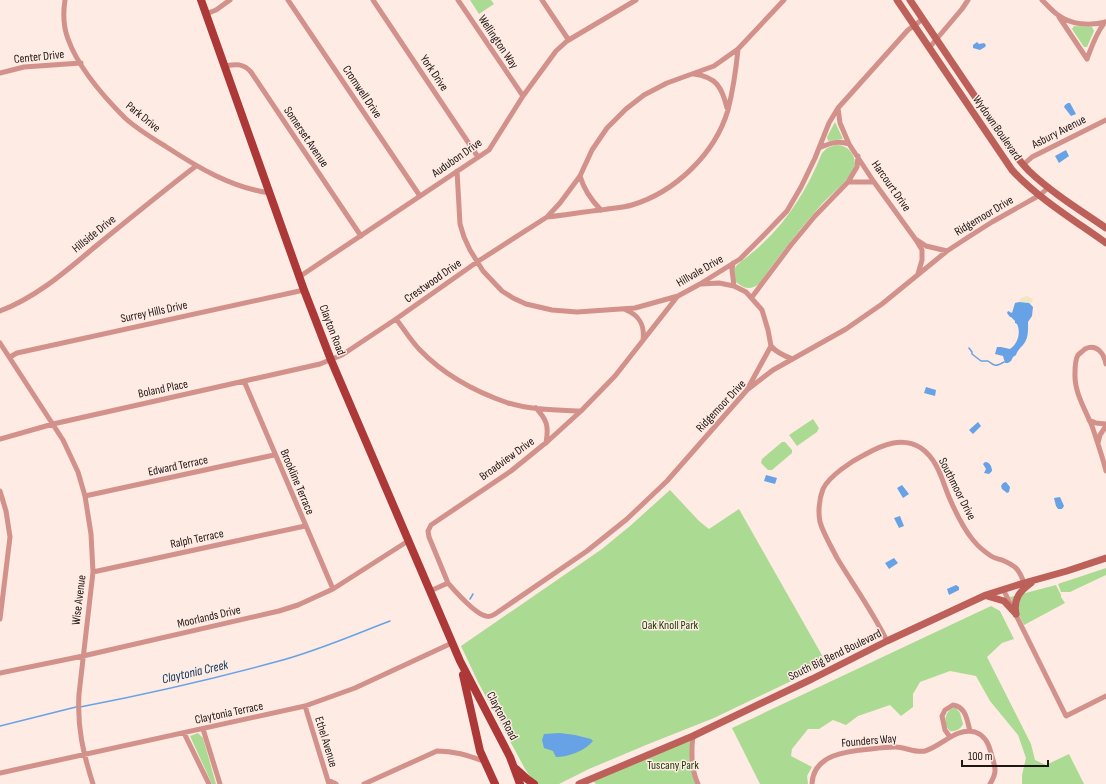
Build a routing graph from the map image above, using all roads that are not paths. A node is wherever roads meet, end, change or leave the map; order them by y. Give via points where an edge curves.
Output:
1 (65, 0) edge
2 (201, 0) edge
3 (230, 0) edge
4 (288, 0) edge
5 (373, 0) edge
6 (458, 0) edge
7 (542, 0) edge
8 (784, 0) edge
9 (897, 0) edge
10 (910, 0) edge
11 (968, 0) edge
12 (1042, 0) edge
13 (633, 1) edge
14 (206, 14) junction
15 (1060, 17) junction
16 (923, 19) junction
17 (1105, 22) edge
18 (914, 25) junction
19 (568, 39) junction
20 (937, 40) junction
21 (929, 48) junction
22 (738, 49) junction
23 (81, 63) junction
24 (225, 66) junction
25 (0, 74) edge
26 (692, 74) junction
27 (522, 96) junction
28 (838, 108) junction
29 (728, 111) junction
30 (1106, 120) edge
31 (849, 144) junction
32 (819, 148) junction
33 (858, 156) junction
34 (478, 157) junction
35 (1023, 164) junction
36 (196, 166) junction
37 (457, 171) junction
38 (580, 176) junction
39 (848, 182) junction
40 (874, 182) junction
41 (1049, 187) junction
42 (270, 193) junction
43 (1040, 195) junction
44 (420, 196) junction
45 (601, 210) junction
46 (547, 217) junction
47 (1106, 228) edge
48 (361, 236) junction
49 (916, 240) junction
50 (1106, 243) edge
51 (947, 251) junction
52 (477, 262) junction
53 (733, 263) junction
54 (918, 274) junction
55 (299, 277) junction
56 (700, 284) junction
57 (734, 286) junction
58 (304, 290) junction
59 (678, 296) junction
60 (752, 297) junction
61 (624, 309) junction
62 (0, 310) edge
63 (396, 319) junction
64 (643, 341) junction
65 (0, 343) edge
66 (771, 346) junction
67 (10, 357) junction
68 (793, 359) junction
69 (331, 360) junction
70 (1106, 364) edge
71 (244, 382) junction
72 (747, 390) junction
73 (536, 408) junction
74 (581, 411) junction
75 (1089, 420) junction
76 (53, 424) junction
77 (1106, 425) edge
78 (0, 439) edge
79 (1098, 442) junction
80 (546, 443) junction
81 (274, 454) junction
82 (1106, 470) edge
83 (0, 491) edge
84 (85, 496) junction
85 (305, 526) junction
86 (408, 541) junction
87 (1106, 558) edge
88 (93, 572) junction
89 (1035, 580) junction
90 (448, 582) junction
91 (1024, 583) junction
92 (333, 589) junction
93 (1003, 589) junction
94 (430, 591) junction
95 (986, 595) junction
96 (1016, 614) junction
97 (0, 619) edge
98 (887, 641) junction
99 (452, 643) junction
100 (83, 656) junction
101 (460, 661) junction
102 (0, 673) edge
103 (1106, 696) edge
104 (305, 706) junction
105 (203, 729) junction
106 (970, 731) junction
107 (184, 733) junction
108 (693, 736) junction
109 (950, 737) junction
110 (83, 754) junction
111 (483, 761) junction
112 (515, 767) junction
113 (0, 773) edge
114 (590, 779) junction
115 (328, 782) edge
116 (93, 784) edge
117 (208, 784) edge
118 (220, 784) edge
119 (336, 784) edge
120 (364, 784) edge
121 (494, 784) edge
122 (520, 784) edge
123 (534, 784) edge
124 (579, 784) edge
125 (596, 784) edge
126 (698, 784) edge
127 (812, 784) edge
128 (990, 784) edge

1 - 23 street, Park Drive via 63,18 66,33
2 - 14 main road, Clayton Road
3 - 14 street
4 - 44 street, Cromwell Drive
5 - 34 street, York Drive
6 - 27 street, Wellington Way
7 - 19 street
8 - 22 street, Crestwood Drive
9 - 18 main road, Wydown Boulevard
10 - 16 main road, Wydown Boulevard
11 - 20 street
12 - 15 street
13 - 19 street, Audubon Drive
14 - 24 main road, Clayton Road
15 - 17 street via 1083,24
15 - 17 street via 1087,60 1099,29
16 - 18 street, Hillvale Drive
16 - 20 main road, Wydown Boulevard
18 - 21 main road, Wydown Boulevard
18 - 28 street, Hillvale Drive
19 - 27 street, Audubon Drive
20 - 21 street
20 - 35 main road, Wydown Boulevard via 1009,148
21 - 43 main road, Wydown Boulevard via 1012,170
22 - 26 street, Crestwood Drive via 714,66
22 - 29 street, Crestwood Drive
23 - 25 street, Center Drive via 24,67
23 - 36 street, Park Drive via 126,119
24 - 42 main road, Clayton Road
24 - 48 street, Somerset Avenue via 242,65 251,72
26 - 29 street via 706,76 715,82 722,90
26 - 38 street, Crestwood Drive via 644,95 626,109 607,128 592,150
27 - 34 street, Audubon Drive via 492,146
28 - 31 street, Harcourt Drive via 840,123
28 - 32 street, Hillvale Drive
29 - 45 street, Crestwood Drive via 717,136 700,160 673,184 652,198 630,206
30 - 35 street, Asbury Avenue
31 - 32 street via 832,142
31 - 33 street, Harcourt Drive
32 - 53 street, Hillvale Drive via 787,211
33 - 39 street via 857,167
33 - 40 street, Harcourt Drive
34 - 37 street, Audubon Drive
35 - 41 main road, Wydown Boulevard
36 - 42 street, Park Drive via 244,188
36 - 62 street, Hillside Drive via 56,278 25,299
37 - 44 street, Audubon Drive
37 - 52 street, Hillvale Drive via 460,224
38 - 45 street via 588,196
38 - 46 street, Crestwood Drive
39 - 40 street
39 - 60 street via 815,216
40 - 49 street, Harcourt Drive
41 - 43 street, Ridgemoor Drive
41 - 47 main road, Wydown Boulevard
42 - 55 main road, Clayton Road
43 - 50 main road, Wydown Boulevard
43 - 51 street, Ridgemoor Drive
44 - 48 street, Audubon Drive
45 - 46 street, Crestwood Drive
46 - 52 street, Crestwood Drive
48 - 55 street, Audubon Drive
49 - 51 street, Harcourt Drive via 936,250
49 - 54 street, Harcourt Drive via 922,250
51 - 54 street, Ridgemoor Drive
52 - 61 street, Hillvale Drive via 492,282 513,298 526,304 577,312
52 - 63 street, Crestwood Drive
53 - 56 street, Hillvale Drive
53 - 57 street
54 - 68 street, Ridgemoor Drive via 846,329
55 - 58 main road, Clayton Road
56 - 57 street via 719,283
56 - 59 street, Hillvale Drive
57 - 60 street
58 - 67 street, Surrey Hills Drive via 17,353
58 - 69 main road, Clayton Road
59 - 61 street, Hillvale Drive
59 - 64 street, Broadview Drive
60 - 66 street via 762,310
61 - 64 street via 639,320 643,329
63 - 69 street, Crestwood Drive
63 - 73 street via 419,350 467,385 509,403
64 - 74 street, Broadview Drive via 616,376
65 - 67 street, Wise Avenue
66 - 68 street via 775,351
66 - 72 street
67 - 76 street, Wise Avenue
68 - 72 street, Ridgemoor Drive
69 - 71 street, Boland Place
69 - 86 main road, Clayton Road
70 - 75 street via 1102,352 1094,347 1083,350 1076,363 1078,394
71 - 76 street, Boland Place
71 - 81 street, Brookline Terrace
72 - 90 street, Ridgemoor Drive via 667,481 627,519 587,551 495,614 481,614
73 - 74 street
73 - 80 street via 544,416 547,426
74 - 80 street, Broadview Drive
75 - 77 street
75 - 79 street
76 - 78 street, Boland Place
76 - 84 street, Wise Avenue via 72,455
77 - 79 street
79 - 82 street
80 - 90 street, Broadview Drive via 431,525 429,537
81 - 84 street, Edward Terrace
81 - 85 street, Brookline Terrace
83 - 97 street via 10,536
84 - 88 street, Wise Avenue
85 - 88 street, Ralph Terrace
85 - 92 street, Brookline Terrace
86 - 92 street, Moorlands Drive
86 - 94 main road, Clayton Road
87 - 89 main road, South Big Bend Boulevard
88 - 100 street, Wise Avenue
89 - 91 main road, South Big Bend Boulevard
89 - 96 main road via 1017,597
90 - 94 street
91 - 93 main road, South Big Bend Boulevard
91 - 98 street, Southmoor Drive via 1019,570 991,556 973,540 949,497 942,476 921,448 908,443 894,442 878,447 836,474 823,489 819,508 820,523 832,549
92 - 100 street, Moorlands Drive via 279,611
93 - 95 main road, South Big Bend Boulevard
93 - 96 street
94 - 99 main road, Clayton Road
95 - 96 main road via 1004,601
95 - 98 main road, South Big Bend Boulevard
96 - 103 street via 1066,716
98 - 108 main road, South Big Bend Boulevard
99 - 101 main road, Clayton Road
99 - 104 street, Claytonia Terrace via 356,688
100 - 102 street, Moorlands Drive
100 - 110 street, Wise Avenue via 78,702
101 - 111 main road, Clayton Road
101 - 112 main road, Clayton Road
104 - 105 street, Claytonia Terrace
104 - 115 street, Ethel Avenue
105 - 107 street, Claytonia Terrace
105 - 118 street
106 - 109 street, Founders Way
106 - 109 street via 962,709 953,705 945,710 942,716 945,730
106 - 128 street via 979,734 990,747 996,769
107 - 110 street, Claytonia Terrace
107 - 117 street
108 - 114 main road, South Big Bend Boulevard
108 - 126 street via 694,775
109 - 127 street, Founders Way via 925,750 896,747 852,750 830,756 819,766 812,778
110 - 113 street, Claytonia Terrace
110 - 116 street, Wise Avenue
111 - 120 street via 463,753 437,751
111 - 121 main road, Clayton Road
112 - 122 main road, Clayton Road
112 - 123 main road
114 - 124 main road, South Big Bend Boulevard
114 - 125 street
115 - 119 street

